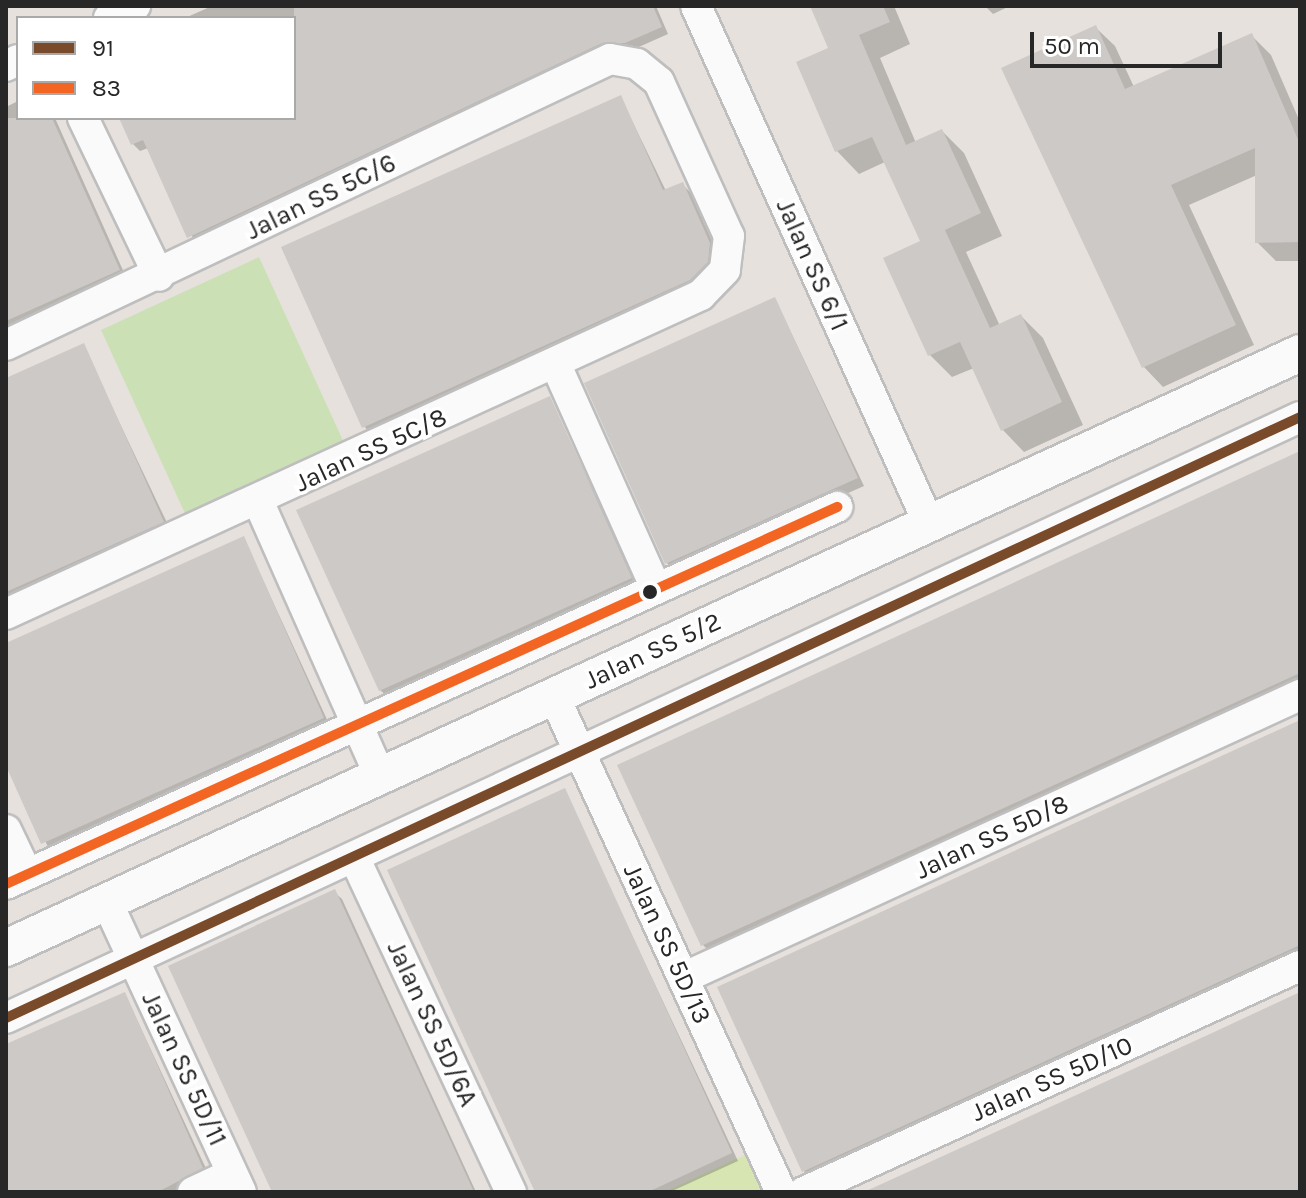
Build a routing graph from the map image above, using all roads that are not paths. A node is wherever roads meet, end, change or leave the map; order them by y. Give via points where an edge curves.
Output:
1 (135, 6) edge
2 (696, 6) edge
3 (111, 16) edge
4 (637, 64) joint
5 (84, 120) edge
6 (159, 276) junction
7 (6, 345) edge
8 (1300, 353) edge
9 (556, 365) junction
10 (1300, 417) edge
11 (259, 503) junction
12 (837, 507) dead end
13 (929, 524) junction
14 (655, 586) junction
15 (6, 614) edge
16 (1300, 695) edge
17 (554, 696) junction
18 (352, 724) junction
19 (580, 753) junction
20 (380, 776) junction
21 (6, 830) edge
22 (354, 857) junction
23 (16, 879) edge
24 (107, 902) junction
25 (6, 948) edge
26 (134, 960) junction
27 (1300, 966) edge
28 (683, 978) junction
29 (6, 1018) edge
30 (237, 1183) edge
31 (193, 1192) edge
32 (511, 1192) edge
33 (781, 1192) edge
34 (804, 1192) edge

1 - 3 street
2 - 13 street, Jalan SS 6/1
4 - 6 street, Jalan SS 5C/6 via 610,59
4 - 9 street, Jalan SS 5C/8 via 659,82 697,160 729,236 725,270 701,295
5 - 6 street
6 - 7 street, Jalan SS 5C/6
8 - 13 street, Jalan SS 5/2
9 - 11 street, Jalan SS 5C/8
9 - 14 street
10 - 19 street
11 - 15 street, Jalan SS 5C/8
11 - 18 street
12 - 14 street
13 - 17 street, Jalan SS 5/2
14 - 18 street
16 - 28 street, Jalan SS 5D/8
17 - 19 street, Jalan SS 5D/13
17 - 20 street, Jalan SS 5/2
18 - 20 street
18 - 23 street
19 - 22 street
19 - 28 street, Jalan SS 5D/13
20 - 24 street, Jalan SS 5/2
21 - 23 street
22 - 26 street
22 - 32 street, Jalan SS 5D/6A
24 - 25 street, Jalan SS 5/2
24 - 26 street, Jalan SS 5D/11
26 - 29 street
26 - 30 street, Jalan SS 5D/11
27 - 34 street, Jalan SS 5D/10
28 - 33 street, Jalan SS 5D/13
30 - 31 street

